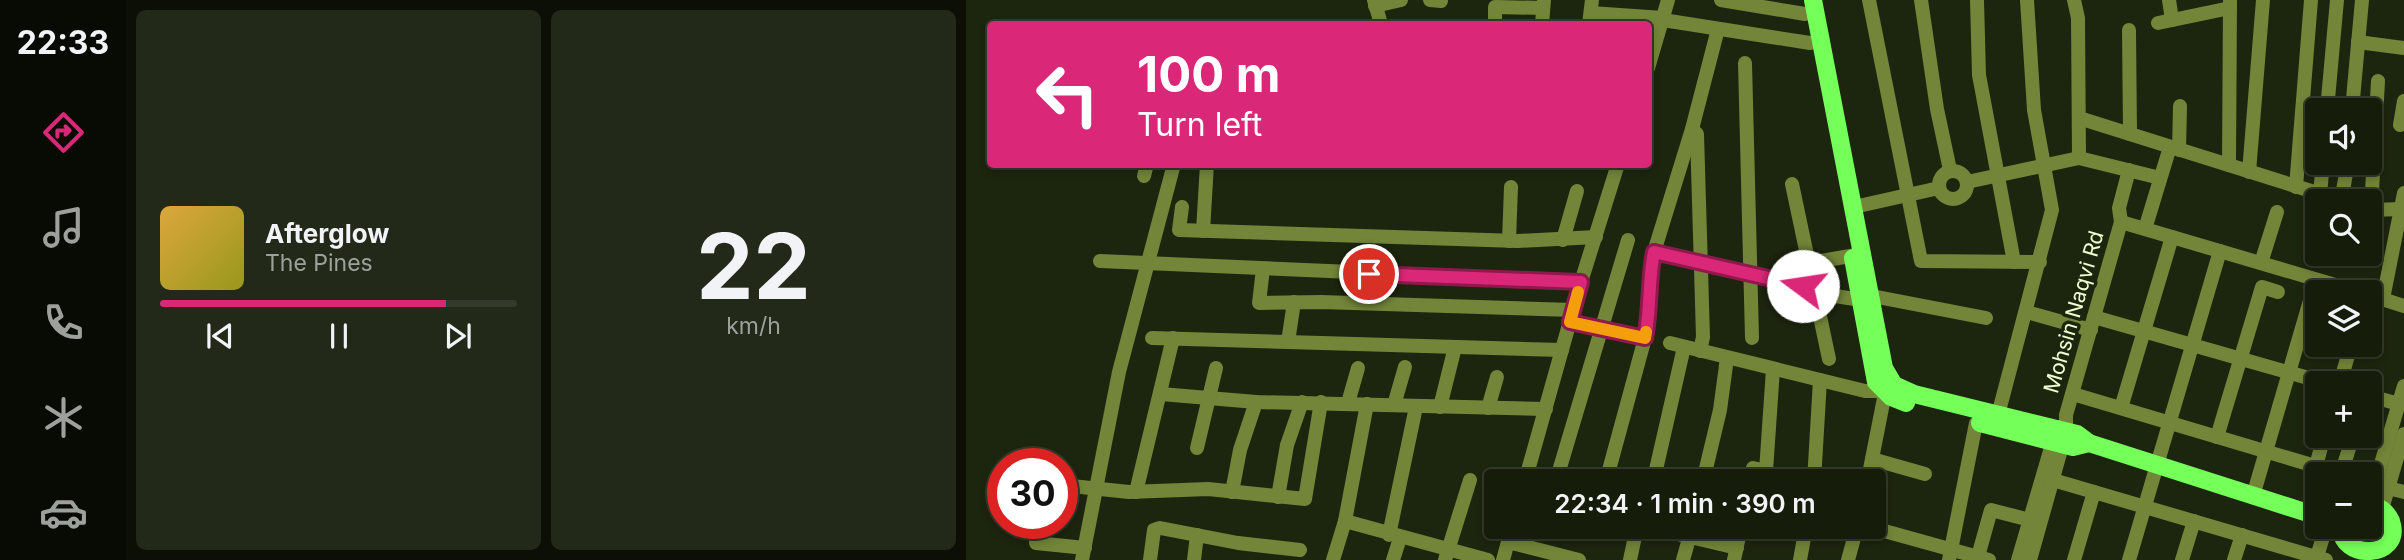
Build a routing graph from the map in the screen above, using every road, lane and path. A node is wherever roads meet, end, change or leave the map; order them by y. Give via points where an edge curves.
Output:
1 (1401, 0) edge
2 (1430, 0) edge
3 (1639, 0) edge
4 (1668, 0) edge
5 (1721, 0) edge
6 (1868, 0) edge
7 (1921, 0) edge
8 (1977, 0) edge
9 (2027, 0) edge
10 (2074, 0) edge
11 (2169, 0) edge
12 (2263, 0) edge
13 (2311, 0) edge
14 (2337, 0) edge
15 (2362, 0) edge
16 (1441, 1) edge
17 (1374, 3) edge
18 (1544, 4) edge
19 (2230, 4) edge
20 (1806, 5) edge
21 (1591, 12) edge
22 (1635, 16) junction
23 (1663, 19) junction
24 (1380, 21) edge
25 (1495, 21) edge
26 (1718, 29) junction
27 (2129, 30) dead end
28 (2358, 42) junction
29 (1810, 43) junction
30 (2404, 48) edge
31 (1652, 56) edge
32 (1745, 63) dead end
33 (2378, 81) dead end
34 (2328, 98) edge
35 (2353, 98) edge
36 (2404, 101) edge
37 (2180, 106) dead end
38 (2078, 118) junction
39 (2400, 125) dead end
40 (1692, 129) junction
41 (2130, 134) junction
42 (2174, 148) junction
43 (2079, 158) junction
44 (2229, 165) junction
45 (2043, 166) junction
46 (1173, 168) edge
47 (1207, 168) edge
48 (1617, 168) edge
49 (1950, 170) junction
50 (2129, 170) junction
51 (2249, 172) junction
52 (1998, 176) junction
53 (2160, 177) junction
54 (1967, 182) junction
55 (1792, 184) dead end
56 (1511, 187) dead end
57 (2296, 187) junction
58 (1938, 188) junction
59 (2371, 189) edge
60 (2305, 190) edge
61 (1577, 191) dead end
62 (2404, 193) edge
63 (1908, 195) junction
64 (1854, 207) junction
65 (1182, 208) dead end
66 (2402, 209) junction
67 (2382, 210) edge
68 (2277, 212) dead end
69 (2121, 222) junction
70 (2145, 229) junction
71 (1203, 231) junction
72 (1596, 237) junction
73 (2172, 237) junction
74 (1509, 240) junction
75 (1563, 240) junction
76 (1628, 240) dead end
77 (2220, 251) junction
78 (1654, 252) junction
79 (1858, 254) junction
80 (1100, 261) dead end
81 (1809, 262) junction
82 (2014, 262) junction
83 (2040, 262) junction
84 (1701, 263) junction
85 (2261, 263) junction
86 (1147, 264) junction
87 (1263, 269) junction
88 (1750, 273) junction
89 (2316, 280) edge
90 (2381, 280) edge
91 (1581, 282) junction
92 (2278, 292) dead end
93 (1815, 293) junction
94 (1868, 299) junction
95 (2382, 299) edge
96 (1294, 302) junction
97 (2404, 306) edge
98 (2026, 312) junction
99 (1572, 316) junction
100 (1986, 318) dead end
101 (2305, 318) edge
102 (2092, 324) junction
103 (1601, 328) junction
104 (2144, 331) junction
105 (1152, 338) dead end
106 (1173, 338) junction
107 (1645, 338) junction
108 (1752, 338) dead end
109 (1287, 342) junction
110 (2192, 345) junction
111 (1455, 347) junction
112 (1562, 349) junction
113 (1700, 351) junction
114 (1727, 358) junction
115 (1829, 359) dead end
116 (2240, 359) junction
117 (1405, 367) dead end
118 (1216, 368) dead end
119 (1358, 368) dead end
120 (1773, 369) junction
121 (2289, 373) junction
122 (1497, 377) dead end
123 (2305, 377) edge
124 (1820, 380) junction
125 (2404, 386) edge
126 (1884, 392) junction
127 (1161, 394) junction
128 (2073, 394) junction
129 (2382, 399) edge
130 (1210, 400) junction
131 (1256, 402) junction
132 (1302, 402) junction
133 (1321, 402) junction
134 (1348, 403) junction
135 (1367, 404) junction
136 (2399, 404) junction
137 (1394, 405) junction
138 (1416, 407) junction
139 (1440, 407) junction
140 (1488, 408) junction
141 (2121, 408) junction
142 (1546, 409) junction
143 (1998, 415) junction
144 (1976, 422) junction
145 (2169, 423) junction
146 (2060, 432) junction
147 (2404, 434) edge
148 (2217, 437) junction
149 (1197, 449) dead end
150 (2266, 452) junction
151 (1872, 459) junction
152 (2305, 463) edge
153 (2157, 465) junction
154 (2382, 467) edge
155 (1528, 469) edge
156 (1560, 469) edge
157 (1609, 469) edge
158 (1656, 469) edge
159 (1706, 469) edge
160 (1766, 469) edge
161 (1815, 469) edge
162 (1870, 469) edge
163 (1925, 474) dead end
164 (2382, 476) edge
165 (1470, 480) dead end
166 (2053, 480) junction
167 (2382, 486) edge
168 (1078, 487) edge
169 (1096, 489) junction
170 (1136, 492) junction
171 (1232, 492) junction
172 (2094, 492) junction
173 (2404, 492) edge
174 (1278, 496) junction
175 (2253, 496) junction
176 (2145, 507) junction
177 (2382, 511) edge
178 (2305, 512) edge
179 (2029, 520) junction
180 (1345, 521) junction
181 (2194, 521) junction
182 (1886, 533) edge
183 (1197, 535) junction
184 (2242, 535) junction
185 (1394, 536) junction
186 (2398, 537) edge
187 (1509, 539) edge
188 (1634, 539) edge
189 (1689, 539) edge
190 (1707, 539) edge
191 (1804, 539) edge
192 (1853, 539) edge
193 (2324, 539) edge
194 (2343, 539) edge
195 (1508, 542) junction
196 (1036, 543) dead end
197 (1300, 550) dead end
198 (1084, 554) edge
199 (1736, 554) edge
200 (1446, 555) edge
201 (1951, 555) edge
202 (2287, 555) edge
203 (2359, 558) edge
204 (1981, 559) edge
205 (2030, 559) edge
206 (2320, 559) edge
207 (1150, 560) edge
208 (1194, 560) edge
209 (1332, 560) edge
210 (1393, 560) edge
211 (1488, 560) edge
212 (1503, 560) edge
213 (1579, 560) edge
214 (1630, 560) edge
215 (1683, 560) edge
216 (1800, 560) edge
217 (1847, 560) edge
218 (2074, 560) edge
219 (2129, 560) edge
220 (2182, 560) edge
221 (2234, 560) edge

1 - 17 street
2 - 16 street
3 - 22 street
4 - 23 street
5 - 20 street
6 - 63 street
7 - 49 street
8 - 52 street via 1979,75
9 - 45 street via 2030,79
10 - 38 street
11 - 19 street via 2165,22
12 - 51 street
13 - 57 street
14 - 34 street
15 - 28 street
17 - 24 street
18 - 25 street via 1495,7
19 - 44 street
20 - 29 main road
20 - 64 main road
21 - 22 street
22 - 23 street
23 - 26 street
23 - 31 street
26 - 29 street
26 - 40 street
27 - 41 street
28 - 30 street
28 - 35 street
29 - 79 main road
32 - 88 street
33 - 59 street
36 - 39 street
37 - 42 street
38 - 41 street
38 - 43 street
40 - 78 street
40 - 84 street via 1697,134
41 - 42 street
42 - 44 street
42 - 53 street
43 - 45 street
43 - 50 street
44 - 51 street
45 - 52 street
45 - 83 street via 2052,210
46 - 86 street
47 - 71 street
48 - 72 street
49 - 54 street via 1962,174
49 - 58 street via 1942,175
50 - 53 street
50 - 69 street, Mohsin Naqvi Rd via 2119,208
51 - 57 street
52 - 54 street
52 - 82 street
53 - 70 street
54 - 58 street via 1963,194 1955,199 1947,198
55 - 81 street
56 - 74 street
57 - 60 street
58 - 63 street
61 - 75 street
62 - 66 street
63 - 64 street
63 - 82 street via 1922,261
64 - 79 main road
65 - 71 street via 1179,230
66 - 67 street
66 - 90 street
68 - 85 street
69 - 70 street
69 - 102 street, Mohsin Naqvi Rd
70 - 73 street
71 - 74 street
72 - 75 street
72 - 91 street
73 - 77 street
73 - 104 street
74 - 75 street
76 - 103 street
77 - 85 street
77 - 110 street
78 - 84 street
78 - 107 street
79 - 81 street
79 - 94 main road
80 - 86 street
81 - 93 street
82 - 83 street
83 - 98 street
84 - 88 street
84 - 113 street
85 - 89 street
86 - 87 street
86 - 169 street
87 - 91 street
87 - 96 street via 1259,303
88 - 93 street
88 - 108 street
91 - 99 street
92 - 116 street via 2262,287
93 - 94 street
93 - 115 street
94 - 100 street
94 - 126 main road via 1873,374
94 - 143 main road via 1884,368 1894,385
95 - 97 street
96 - 99 street
96 - 109 street
98 - 102 street
98 - 143 street
99 - 103 street
99 - 112 street
101 - 121 street
102 - 104 street
102 - 128 street, Mohsin Naqvi Rd
103 - 107 street
103 - 156 street
104 - 110 street
104 - 141 street
105 - 106 street
106 - 109 street
106 - 127 street
107 - 157 street
109 - 111 street
110 - 116 street
110 - 145 street
111 - 112 street
111 - 139 street
112 - 142 street
113 - 114 street
113 - 158 street via 1677,345
114 - 120 street
114 - 159 street
116 - 121 street
116 - 148 street
117 - 137 street
118 - 130 street
119 - 134 street
120 - 124 street
120 - 160 street
121 - 123 street
121 - 150 street
122 - 140 street
124 - 126 street
124 - 161 street
125 - 136 street
126 - 144 main road via 1899,401
126 - 151 street
127 - 130 street
127 - 170 street
128 - 141 street
128 - 146 street, Mohsin Naqvi Rd
129 - 136 street
130 - 131 street
130 - 149 street
131 - 132 street
131 - 171 street
132 - 133 street
132 - 174 street via 1287,445
133 - 134 street
133 - 174 street via 1305,499
134 - 135 street
135 - 137 street
135 - 180 street
136 - 154 street
137 - 138 street
138 - 139 street
138 - 185 street
139 - 140 street
140 - 142 street
141 - 145 street
142 - 155 street
143 - 146 main road
144 - 146 main road
144 - 201 street
145 - 148 street
145 - 153 street
146 - 153 main road via 2077,434 2089,443
146 - 166 street, Mohsin Naqvi Rd
146 - 179 street, Mohsin Naqvi Rd
147 - 164 street
148 - 150 street
150 - 152 street
150 - 175 street
151 - 162 street
151 - 163 street
153 - 175 main road
153 - 176 street
165 - 200 street
166 - 172 street
166 - 205 street, Mohsin Naqvi Rd
167 - 173 street
168 - 169 street
169 - 170 street
169 - 198 street
170 - 171 street
171 - 174 street
172 - 176 street
172 - 218 street
175 - 178 main road
176 - 181 street
176 - 219 street
177 - 186 main road
179 - 204 street via 1992,510
179 - 205 street, Mohsin Naqvi Rd
180 - 185 street
180 - 209 street
181 - 184 street
181 - 220 street
182 - 201 street
183 - 197 street
183 - 207 street via 1154,530
183 - 208 street
184 - 202 street
184 - 221 street
185 - 200 street
185 - 210 street
186 - 203 main road via 2385,550
187 - 195 street
188 - 214 street
189 - 215 street
190 - 199 street
191 - 216 street
192 - 217 street
193 - 206 street
194 - 203 main road
195 - 212 street
195 - 213 street
196 - 198 street
200 - 211 street
201 - 204 street
202 - 206 street

